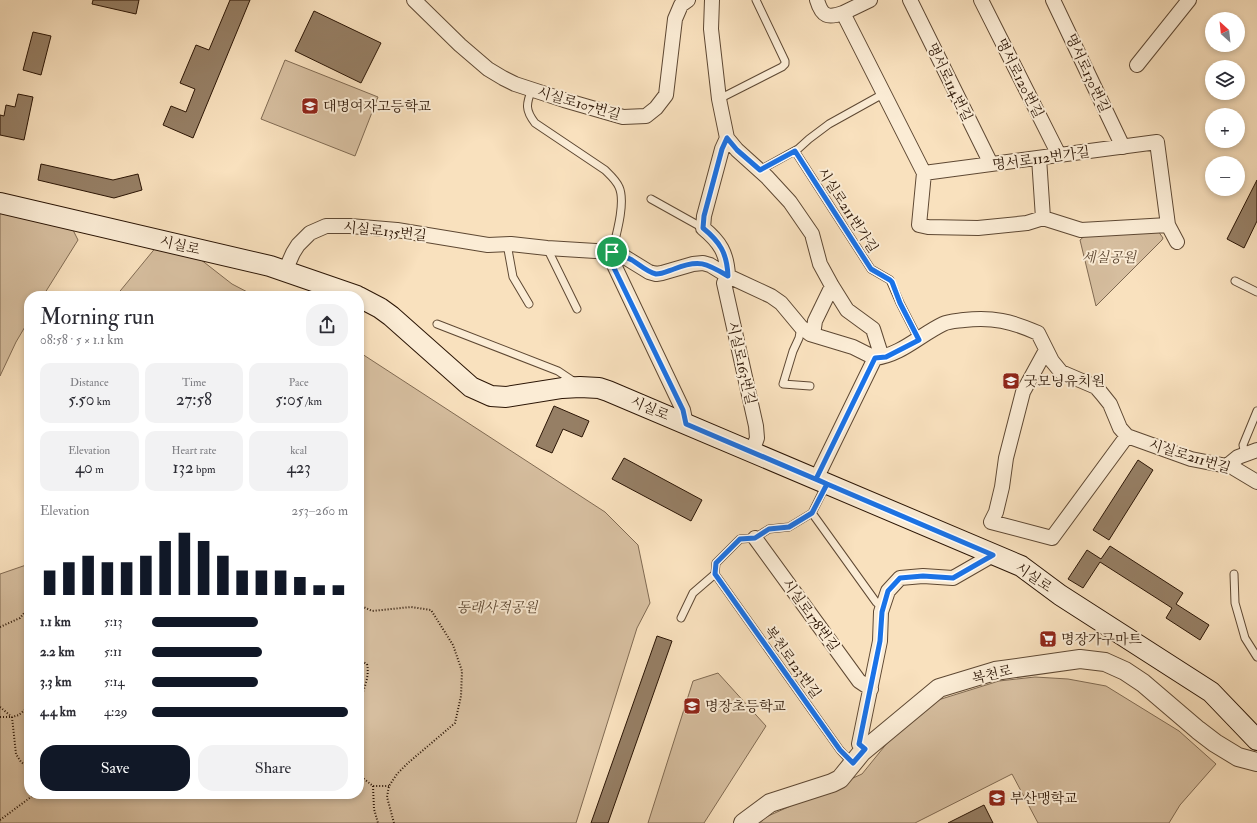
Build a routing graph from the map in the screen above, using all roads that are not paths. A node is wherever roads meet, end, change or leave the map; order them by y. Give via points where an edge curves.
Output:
1 (414, 0) edge
2 (688, 0) edge
3 (712, 0) edge
4 (756, 0) edge
5 (818, 0) edge
6 (870, 0) edge
7 (910, 0) edge
8 (981, 0) edge
9 (1053, 0) edge
10 (1176, 0) edge
11 (1189, 0) edge
12 (843, 13) junction
13 (1175, 18) junction
14 (1137, 65) dead end
15 (532, 89) junction
16 (884, 94) junction
17 (719, 99) junction
18 (727, 138) junction
19 (1123, 147) junction
20 (795, 151) junction
21 (1059, 155) junction
22 (1039, 158) junction
23 (991, 164) junction
24 (760, 170) junction
25 (924, 173) junction
26 (651, 199) dead end
27 (0, 202) edge
28 (1043, 218) junction
29 (1168, 225) junction
30 (703, 228) junction
31 (1177, 242) dead end
32 (507, 244) junction
33 (547, 248) junction
34 (612, 252) junction
35 (285, 271) junction
36 (728, 276) junction
37 (1235, 281) dead end
38 (832, 286) junction
39 (343, 291) edge
40 (1257, 292) edge
41 (364, 299) edge
42 (529, 304) dead end
43 (576, 309) dead end
44 (437, 324) dead end
45 (807, 331) junction
46 (919, 340) junction
47 (1046, 350) junction
48 (875, 358) junction
49 (810, 386) dead end
50 (580, 387) junction
51 (1257, 411) edge
52 (686, 424) junction
53 (1127, 436) junction
54 (752, 452) junction
55 (1251, 452) edge
56 (1227, 466) junction
57 (821, 482) junction
58 (1257, 482) edge
59 (812, 513) junction
60 (755, 538) junction
61 (993, 555) junction
62 (715, 574) junction
63 (1234, 574) dead end
64 (883, 608) junction
65 (681, 618) dead end
66 (1257, 656) edge
67 (871, 689) junction
68 (1257, 740) edge
69 (865, 749) junction
70 (1257, 762) edge
71 (853, 763) junction
72 (743, 823) edge

1 - 15 street, 시실로107번길 via 488,70 515,84
2 - 15 street, 시실로107번길 via 681,5 675,19 666,95 646,116 623,116
3 - 17 street via 711,29
4 - 17 lane via 785,64
5 - 12 street via 821,11 826,15
6 - 12 street
7 - 23 street, 명서로114번길
8 - 21 street, 명서로120번길
9 - 19 street, 명서로130번길
10 - 13 street
11 - 13 street
12 - 16 street
13 - 14 street
15 - 34 lane via 527,104 535,123 605,170 619,187 622,203
16 - 20 lane via 829,124
16 - 25 street
17 - 18 street
18 - 24 street
18 - 30 street via 704,216
19 - 21 street, 명서로112번가길
19 - 29 street, 명서로112번가길 via 1157,142
20 - 24 lane
20 - 46 lane, 시실로211번가길 via 871,269 890,280
21 - 22 street, 명서로112번가길
22 - 23 street, 명서로112번가길
22 - 28 street
23 - 25 street, 명서로112번가길
24 - 38 street via 790,202 812,234 820,264
25 - 28 street via 919,225 978,228 1027,223
26 - 30 lane
27 - 35 main road, 시실로
28 - 29 street via 1081,230
29 - 31 street
30 - 36 street, 시실로163번길 via 717,240 728,263
32 - 33 street, 시실로135번길
32 - 35 street, 시실로135번길 via 488,245 370,227 326,226 310,233 298,245
32 - 42 lane via 512,278
33 - 34 street, 시실로135번길
33 - 43 lane
34 - 36 street, 시실로135번길 via 656,274 703,263
34 - 52 street via 614,268 683,410
35 - 39 main road, 시실로
36 - 45 street, 시실로135번길 via 771,296
36 - 54 street, 시실로163번길 via 724,283 756,426 757,438
37 - 40 lane
38 - 45 street via 815,321
38 - 48 street via 847,310 873,329 880,351
41 - 50 main road, 시실로 via 391,316 471,387 491,396 506,397
44 - 50 lane via 558,371
45 - 48 street via 853,347
45 - 49 lane via 799,338 793,351 783,384
46 - 47 street via 944,324 995,319 1038,333
46 - 48 street via 886,357
47 - 53 street via 1061,372 1096,387 1110,404 1120,428
47 - 53 street via 1023,392 1006,458 1001,494 990,522 1052,538
48 - 57 street
50 - 52 main road, 시실로 via 608,391
51 - 55 lane via 1243,445
52 - 54 main road, 시실로
53 - 56 street, 시실로211번길 via 1191,459
54 - 57 main road, 시실로
55 - 56 street via 1238,457
56 - 58 street, 시실로211번길
57 - 59 lane
57 - 61 main road, 시실로
59 - 60 lane via 789,527 769,529
59 - 64 lane via 876,602
60 - 62 lane via 740,539 716,563
60 - 67 street, 시실로178번길 via 859,681
61 - 64 street via 953,578 900,578 888,591
61 - 68 main road, 시실로 via 1021,566 1060,595 1211,692
62 - 65 lane via 693,594
62 - 71 lane, 복천로123번길 via 840,750
63 - 66 lane via 1235,603 1245,638
64 - 67 street
67 - 69 street via 859,744
69 - 70 street, 복천로 via 939,688 995,671 1080,659 1105,662 1125,671 1209,739 1238,757
69 - 71 street, 복천로
71 - 72 street, 복천로 via 840,779 770,803

